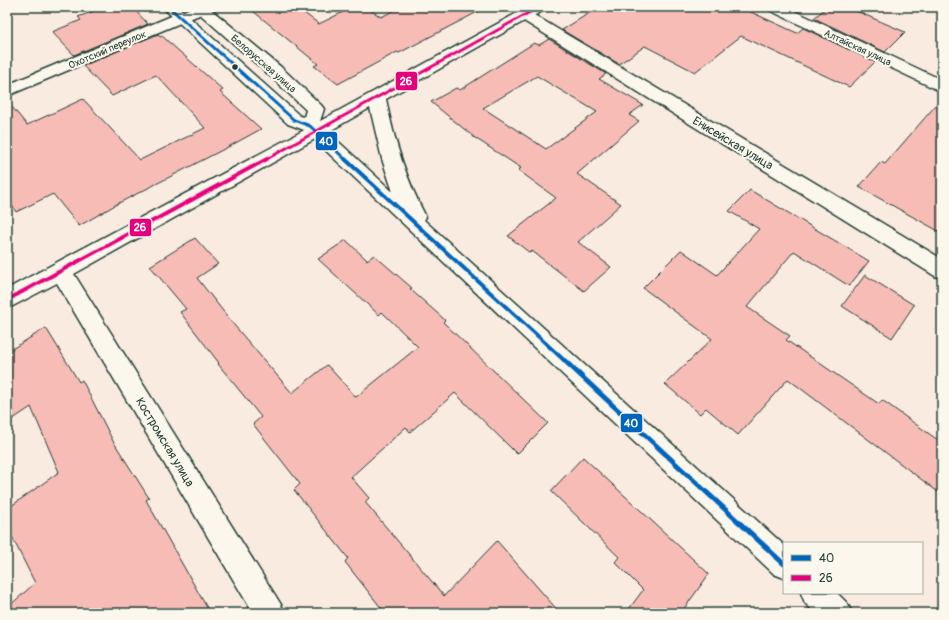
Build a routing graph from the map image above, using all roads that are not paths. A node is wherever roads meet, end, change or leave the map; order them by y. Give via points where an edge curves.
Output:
1 (169, 7) edge
2 (540, 7) edge
3 (774, 7) edge
4 (202, 8) edge
5 (524, 16) junction
6 (180, 18) junction
7 (942, 87) edge
8 (7, 91) edge
9 (377, 98) junction
10 (313, 128) junction
11 (427, 235) junction
12 (942, 270) edge
13 (61, 271) junction
14 (7, 300) edge
15 (783, 563) edge
16 (816, 594) edge
17 (270, 613) edge
18 (837, 613) edge

1 - 6 street, Белорусская улица
2 - 5 street
3 - 7 street, Алтайская улица
4 - 6 street, Охотский переулок
4 - 10 street, Белорусская улица via 315,108
5 - 9 street
5 - 12 street, Енисейская улица
6 - 8 street, Охотский переулок
6 - 10 street, Белорусская улица via 294,120
9 - 10 street
9 - 11 street via 388,153 396,177
10 - 11 street, Белорусская улица
10 - 13 street
11 - 15 street, Белорусская улица
13 - 14 street
13 - 17 street, Костромская улица
16 - 18 street

